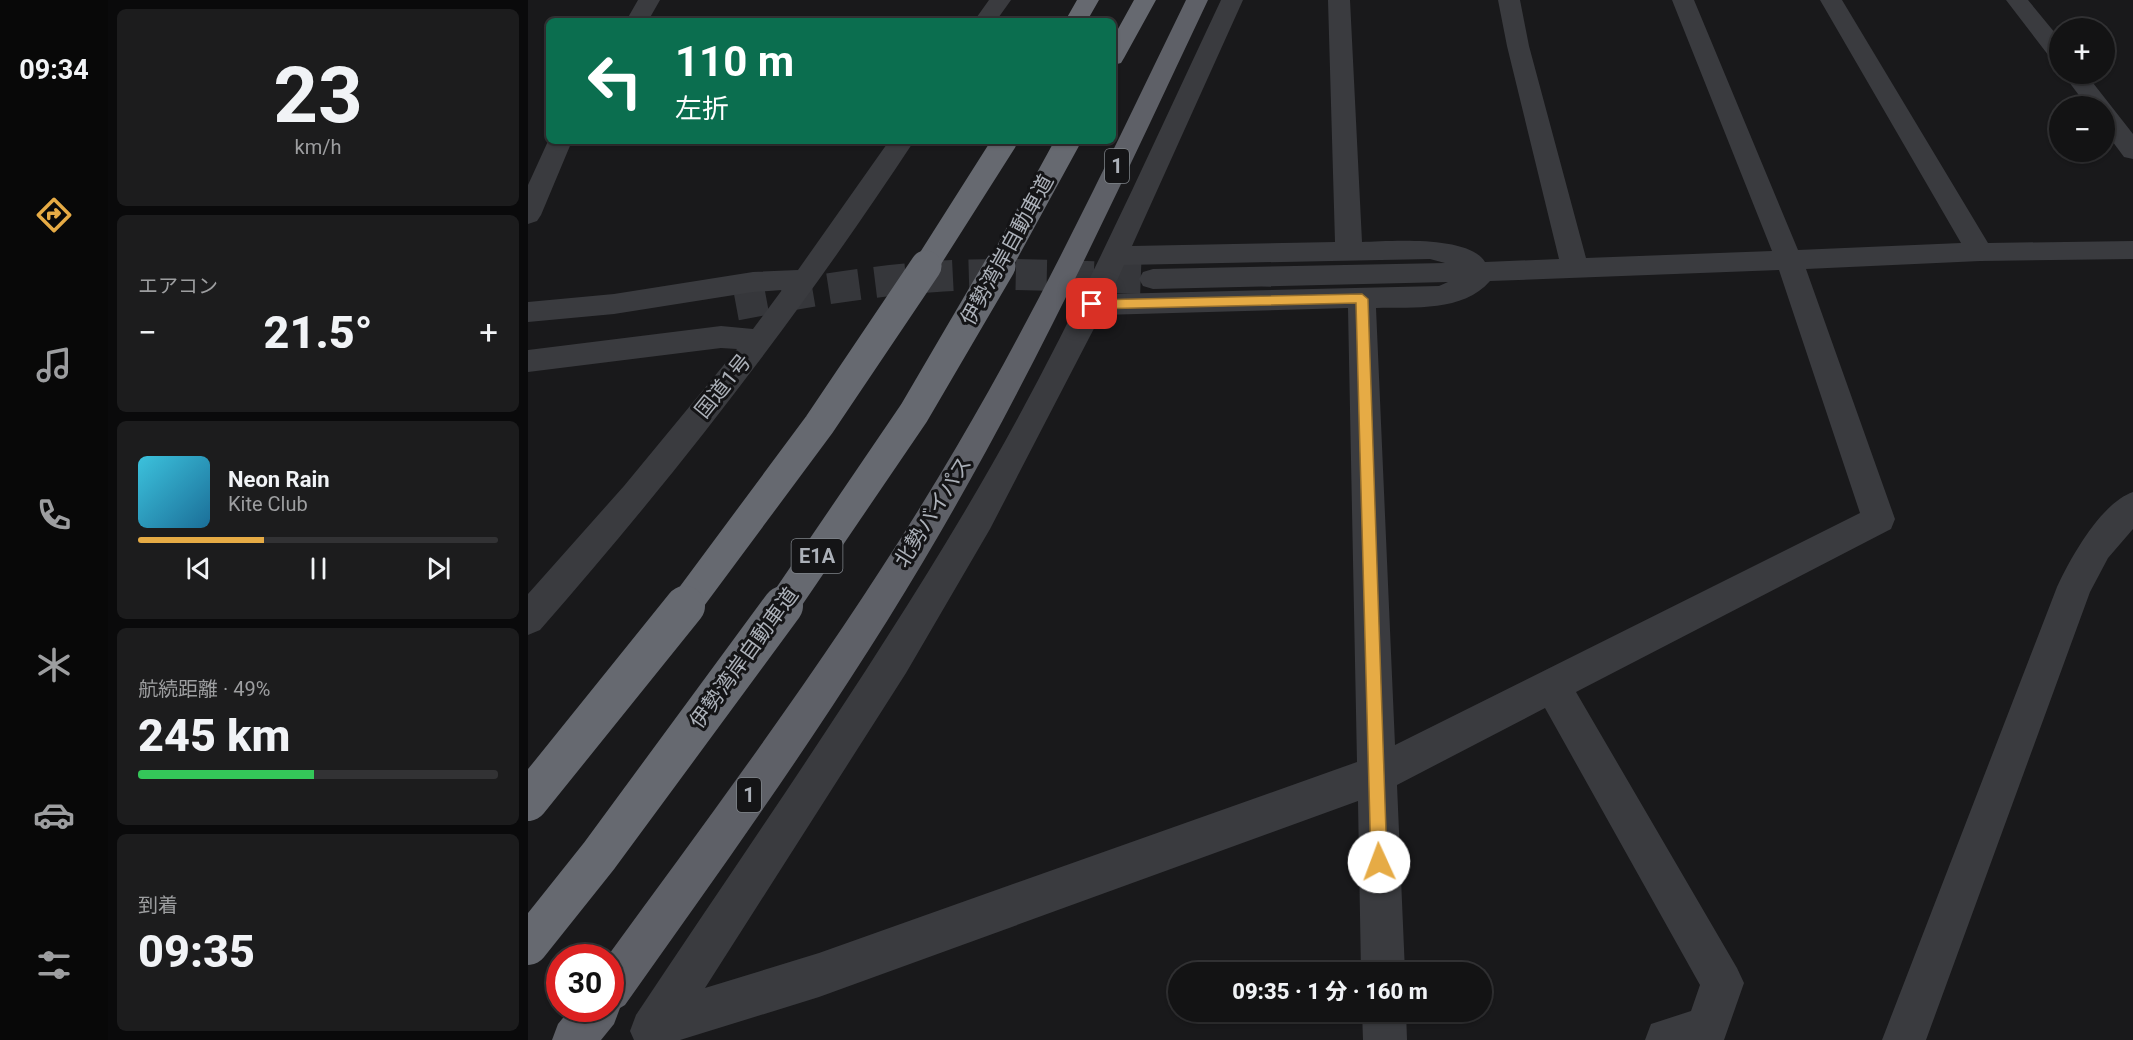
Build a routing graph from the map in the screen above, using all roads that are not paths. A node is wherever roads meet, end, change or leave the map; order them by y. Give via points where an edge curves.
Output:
1 (648, 0) edge
2 (1000, 0) edge
3 (1088, 0) edge
4 (1145, 0) edge
5 (1197, 0) edge
6 (1232, 0) edge
7 (1339, 0) edge
8 (1509, 0) edge
9 (1683, 0) edge
10 (1831, 0) edge
11 (2017, 0) edge
12 (639, 18) edge
13 (987, 18) edge
14 (1078, 18) edge
15 (2049, 41) edge
16 (1116, 53) edge
17 (2082, 84) edge
18 (2091, 96) edge
19 (2115, 125) edge
20 (2129, 141) edge
21 (559, 144) edge
22 (900, 144) edge
23 (1003, 144) edge
24 (1066, 144) edge
25 (528, 215) edge
26 (2133, 250) edge
27 (1349, 251) junction
28 (1980, 252) junction
29 (1114, 256) junction
30 (1789, 260) junction
31 (1575, 269) junction
32 (1485, 272) junction
33 (806, 279) junction
34 (1153, 279) tunnel mouth
35 (1362, 299) junction
36 (1092, 304) junction
37 (736, 305) tunnel mouth
38 (528, 312) edge
39 (528, 335) edge
40 (760, 340) junction
41 (528, 361) edge
42 (2133, 506) edge
43 (528, 619) edge
44 (1552, 686) junction
45 (1376, 775) junction
46 (528, 801) edge
47 (528, 945) edge
48 (1383, 962) edge
49 (624, 970) edge
50 (588, 1022) edge
51 (1384, 1022) edge
52 (653, 1035) edge
53 (574, 1040) edge
54 (1385, 1040) edge
55 (1667, 1040) edge
56 (1904, 1040) edge

1 - 12 street
2 - 13 street
3 - 14 highway
4 - 16 highway
5 - 49 highway, 北勢バイパス / 1 via 1037,331 967,458 764,774
6 - 29 street
7 - 27 street
8 - 31 street
9 - 30 street
10 - 28 street
11 - 15 street
17 - 18 street
19 - 20 street
21 - 25 street
22 - 33 street, 国道1号
23 - 46 highway, bridge via 844,391 699,588
24 - 47 highway, 伊勢湾岸自動車道 / E1A, bridge via 914,413 774,620
26 - 28 street
27 - 29 street
27 - 32 street via 1430,250 1450,254
28 - 30 street
29 - 36 street
30 - 31 street
30 - 44 street via 1879,519
31 - 32 street
32 - 34 street
32 - 35 street via 1471,283 1439,296
33 - 38 street via 753,282 614,304
33 - 40 street, 国道1号
35 - 36 street
35 - 45 street
36 - 52 street via 978,519 893,661
37 - 39 street via 612,326
40 - 41 street via 712,337
40 - 43 street, 国道1号
42 - 56 street via 2096,548 2074,587
44 - 45 street
44 - 55 street via 1722,983 1707,1028
45 - 48 street
45 - 52 street
50 - 53 highway
51 - 54 street

